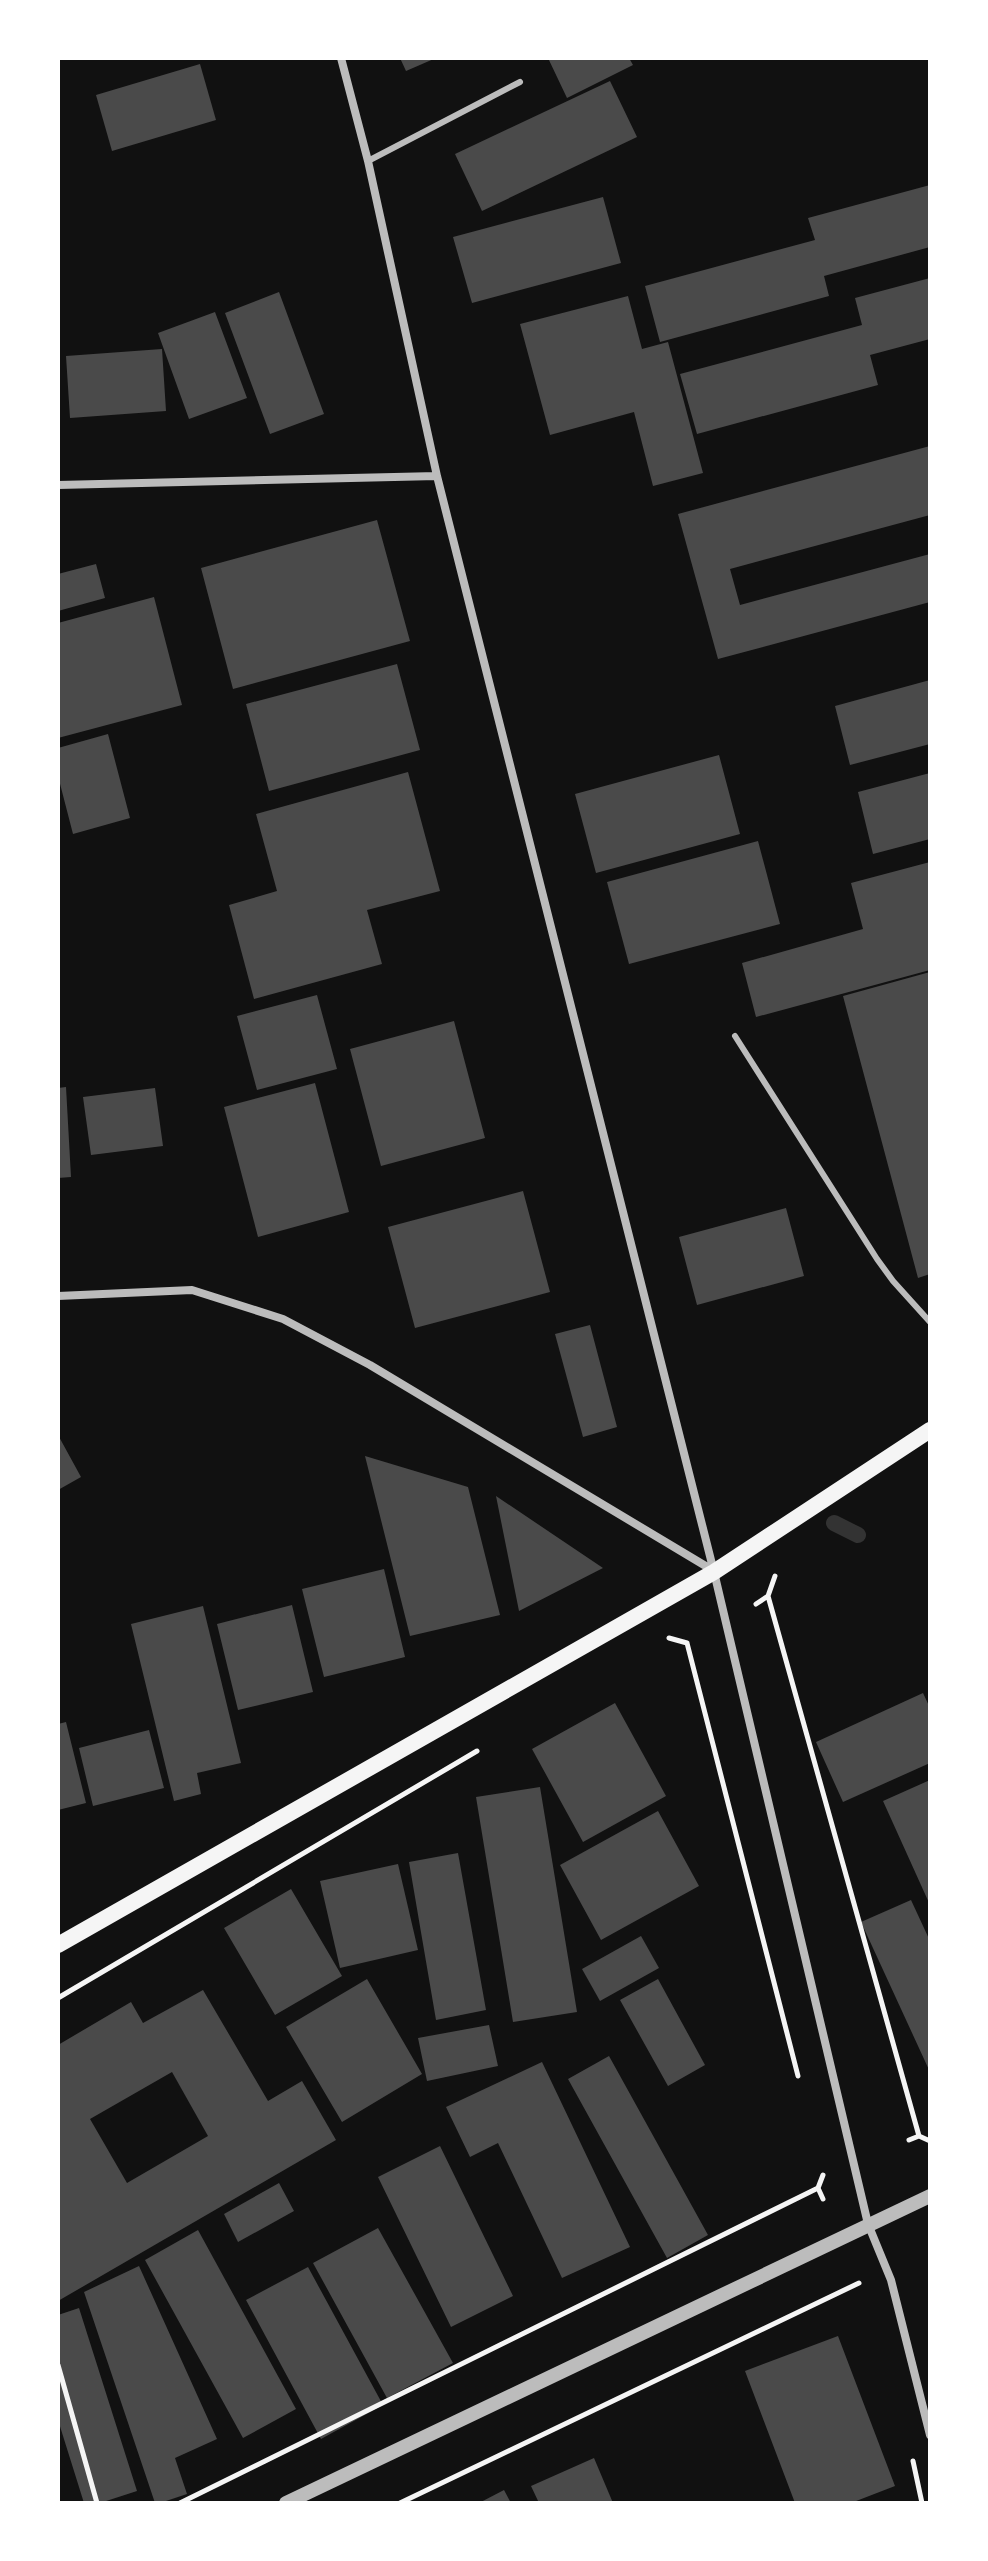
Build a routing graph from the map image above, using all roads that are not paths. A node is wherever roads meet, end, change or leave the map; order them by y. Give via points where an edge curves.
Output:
1 (341, 58) edge
2 (520, 82) dead end
3 (368, 161) junction
4 (437, 476) junction
5 (58, 485) edge
6 (735, 1036) dead end
7 (58, 1296) edge
8 (930, 1322) edge
9 (930, 1430) edge
10 (714, 1572) junction
11 (58, 1945) edge
12 (930, 2196) edge
13 (868, 2224) junction
14 (930, 2435) edge
15 (286, 2503) edge

1 - 3 street
2 - 3 lane
3 - 4 street
4 - 5 street
4 - 10 street
6 - 8 lane via 877,1259
7 - 10 street via 192,1290 283,1319 383,1372
9 - 10 main road
10 - 11 main road
10 - 13 street
12 - 13 street
13 - 14 street via 891,2280
13 - 15 street

